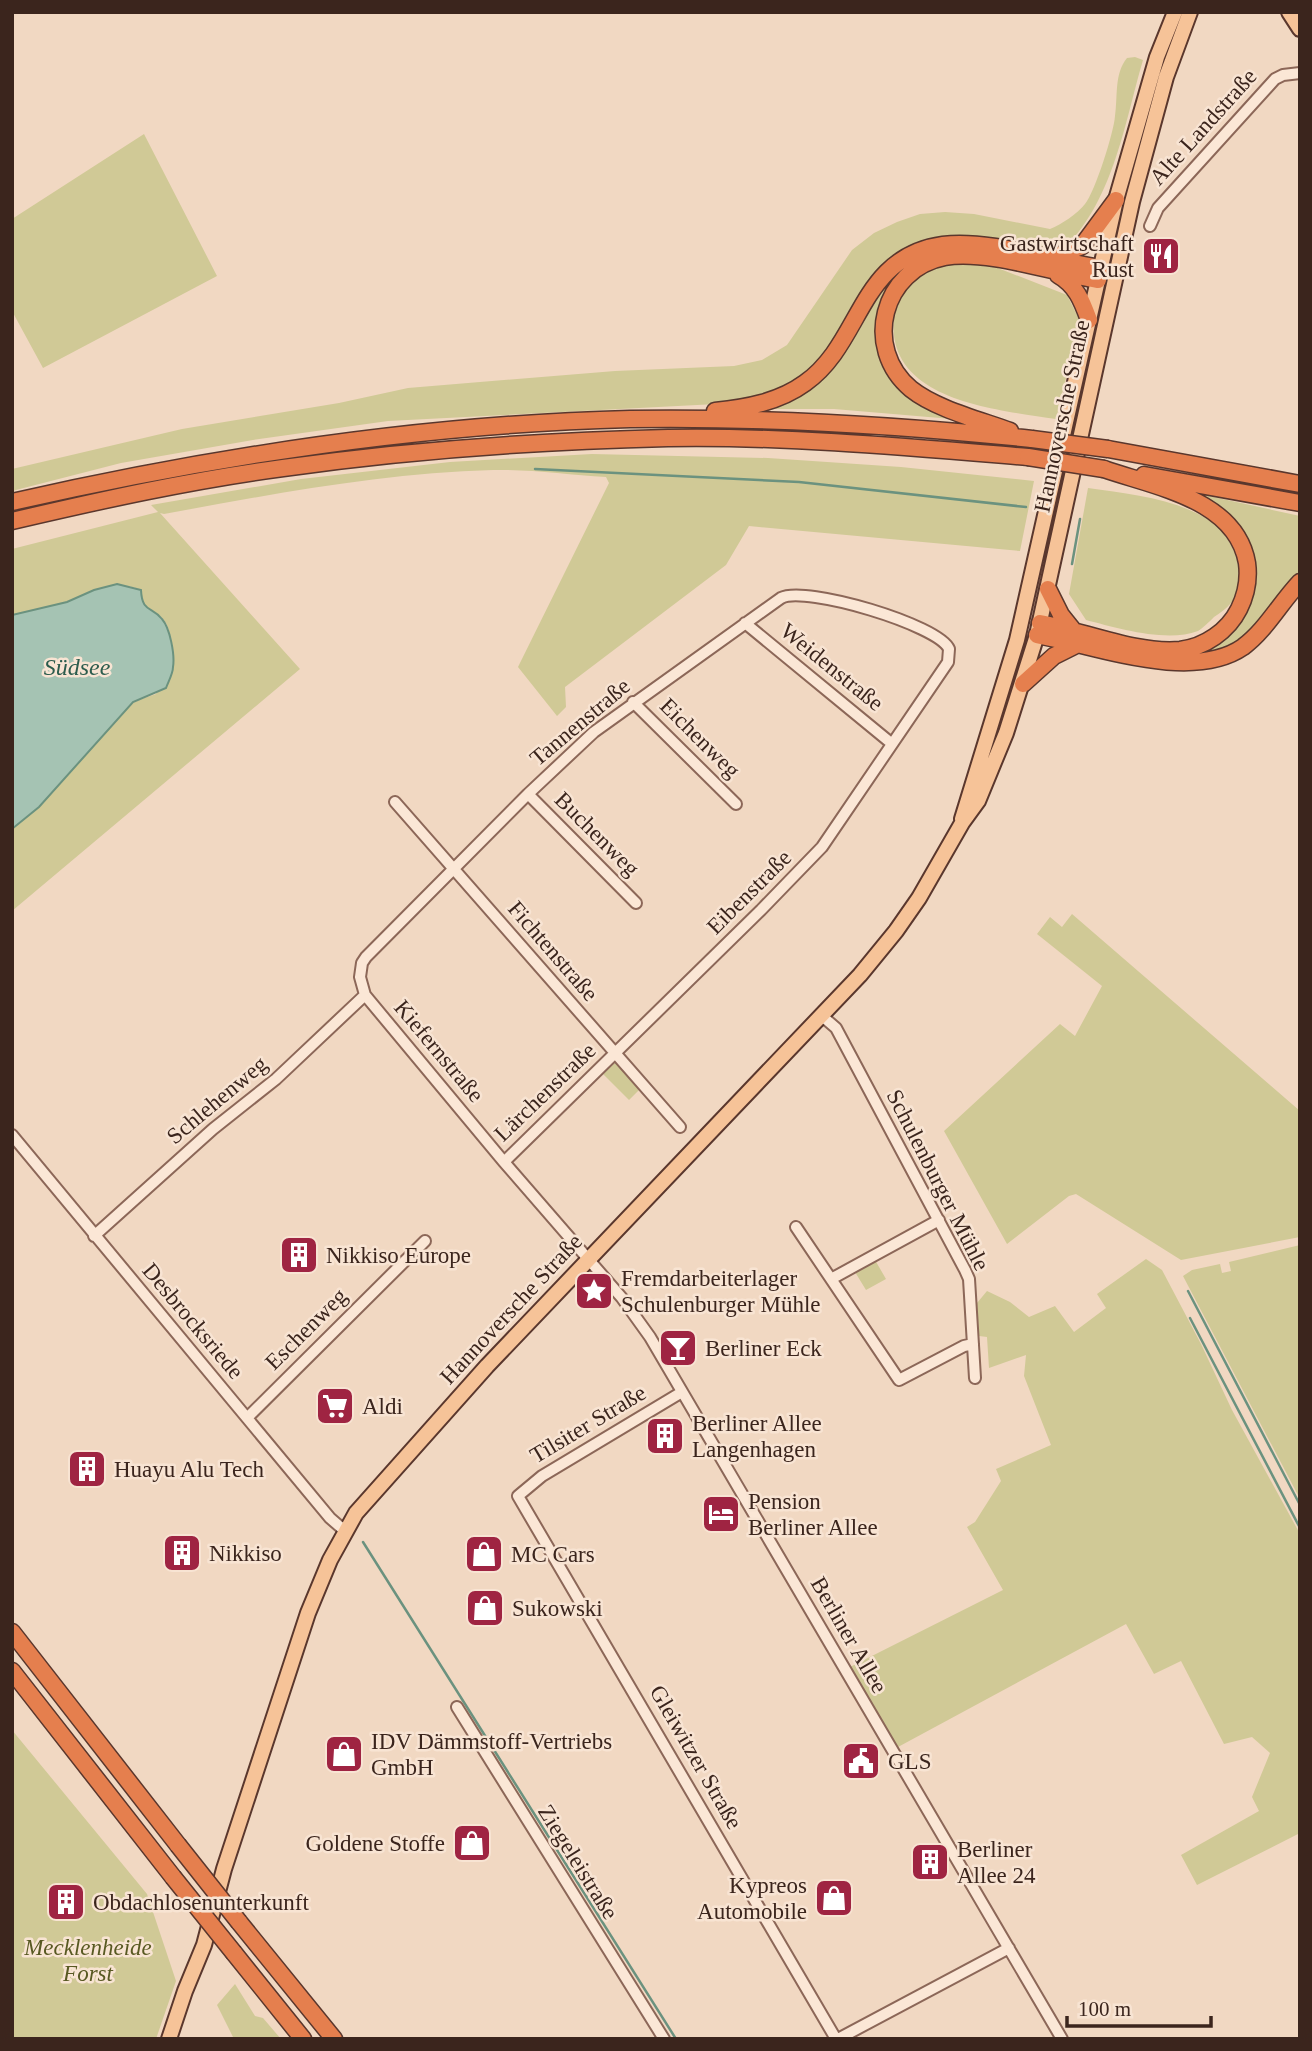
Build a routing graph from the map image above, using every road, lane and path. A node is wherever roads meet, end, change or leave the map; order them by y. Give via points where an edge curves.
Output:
1 (1175, 12) edge
2 (1191, 12) edge
3 (1289, 12) edge
4 (1300, 29) edge
5 (1300, 73) edge
6 (1116, 200) junction
7 (1150, 226) dead end
8 (1050, 264) junction
9 (1099, 274) junction
10 (1116, 277) junction
11 (1089, 320) junction
12 (630, 419) junction
13 (1032, 439) junction
14 (1104, 469) junction
15 (1300, 484) edge
16 (12, 502) edge
17 (1300, 503) edge
18 (12, 521) edge
19 (1300, 582) edge
20 (1048, 589) junction
21 (745, 623) junction
22 (1021, 625) junction
23 (1038, 629) junction
24 (1077, 637) junction
25 (1023, 684) junction
26 (634, 702) junction
27 (891, 743) junction
28 (528, 794) junction
29 (395, 802) dead end
30 (736, 804) dead end
31 (962, 823) junction
32 (454, 867) junction
33 (636, 903) dead end
34 (365, 995) junction
35 (822, 1016) junction
36 (615, 1054) junction
37 (680, 1127) dead end
38 (12, 1135) edge
39 (504, 1161) junction
40 (939, 1220) junction
41 (796, 1227) dead end
42 (94, 1236) junction
43 (425, 1241) dead end
44 (588, 1260) junction
45 (831, 1279) junction
46 (973, 1344) junction
47 (975, 1378) dead end
48 (682, 1392) junction
49 (247, 1418) junction
50 (518, 1496) joint
51 (345, 1531) junction
52 (12, 1632) edge
53 (12, 1671) edge
54 (457, 1707) dead end
55 (1009, 1948) junction
56 (169, 2039) edge
57 (303, 2039) edge
58 (334, 2039) edge
59 (664, 2039) edge
60 (837, 2039) edge
61 (1062, 2039) edge

1 - 6 main road, Hannoversche Straße via 1157,57
2 - 10 main road, Hannoversche Straße via 1149,133
3 - 4 main road
5 - 7 street, Alte Landstraße via 1275,79 1158,208
6 - 8 highway via 1082,246
6 - 9 main road, Hannoversche Straße
8 - 9 highway
8 - 11 highway via 1075,289
8 - 12 highway via 985,246 922,250 885,272 838,347 806,383 763,404 649,412
8 - 13 highway via 966,255 927,261 899,285 889,299 884,320 884,343 892,366 911,389 938,404
9 - 10 main road
9 - 11 main road, Hannoversche Straße
10 - 20 main road, Hannoversche Straße
11 - 22 main road, Hannoversche Straße
12 - 13 highway via 889,426
12 - 16 highway via 392,435 283,449 167,468
13 - 15 highway, bridge
14 - 17 highway
14 - 18 highway, bridge via 1028,457 886,445 670,438 542,442 281,468 110,498
14 - 24 highway via 1191,498 1219,514 1233,529 1245,554 1245,595 1222,632 1198,646 1146,648
19 - 24 highway via 1262,630 1241,648 1214,659 1185,664 1144,659
20 - 23 main road, Hannoversche Straße
20 - 24 highway
21 - 26 street, Tannenstraße
21 - 27 street, Weidenstraße
21 - 27 street, Tannenstraße via 788,594 798,594 852,604 942,638 949,649 948,662
22 - 23 main road
22 - 31 main road, Hannoversche Straße
23 - 24 highway
23 - 25 main road, Hannoversche Straße
24 - 25 highway
25 - 31 main road, Hannoversche Straße via 984,789
26 - 28 street, Tannenstraße via 594,732
26 - 30 street, Eichenweg
27 - 36 street, Eibenstraße via 822,847
28 - 32 street, Tannenstraße
28 - 33 street, Buchenweg
29 - 32 street, Fichtenstraße
31 - 35 main road, Hannoversche Straße via 896,931
32 - 34 street, Kiefernstraße via 366,957 360,977
32 - 36 street, Fichtenstraße
34 - 39 street, Kiefernstraße
34 - 42 street, Schlehenweg via 276,1079
35 - 40 street, Schulenburger Mühle via 836,1028
35 - 44 main road, Hannoversche Straße
36 - 37 street, Fichtenstraße
36 - 39 street, Lärchenstraße
38 - 42 street, Desbrocksriede
39 - 44 street, Kiefernstraße
40 - 45 street
40 - 46 street, Schulenburger Mühle via 969,1279
41 - 45 street
42 - 49 street, Desbrocksriede
43 - 49 street, Eschenweg
44 - 48 street, Berliner Allee via 650,1337
44 - 51 main road, Hannoversche Straße via 356,1513
45 - 46 street via 898,1380
46 - 47 street, Schulenburger Mühle
48 - 50 street, Tilsiter Straße via 542,1476
48 - 55 street, Berliner Allee
49 - 51 street, Desbrocksriede
50 - 60 street, Gleiwitzer Straße
51 - 56 main road, Hannoversche Straße via 308,1613 204,1945
52 - 58 highway, bridge
53 - 57 highway, bridge
54 - 59 street, Ziegeleistraße
55 - 60 street
55 - 61 street, Berliner Allee

